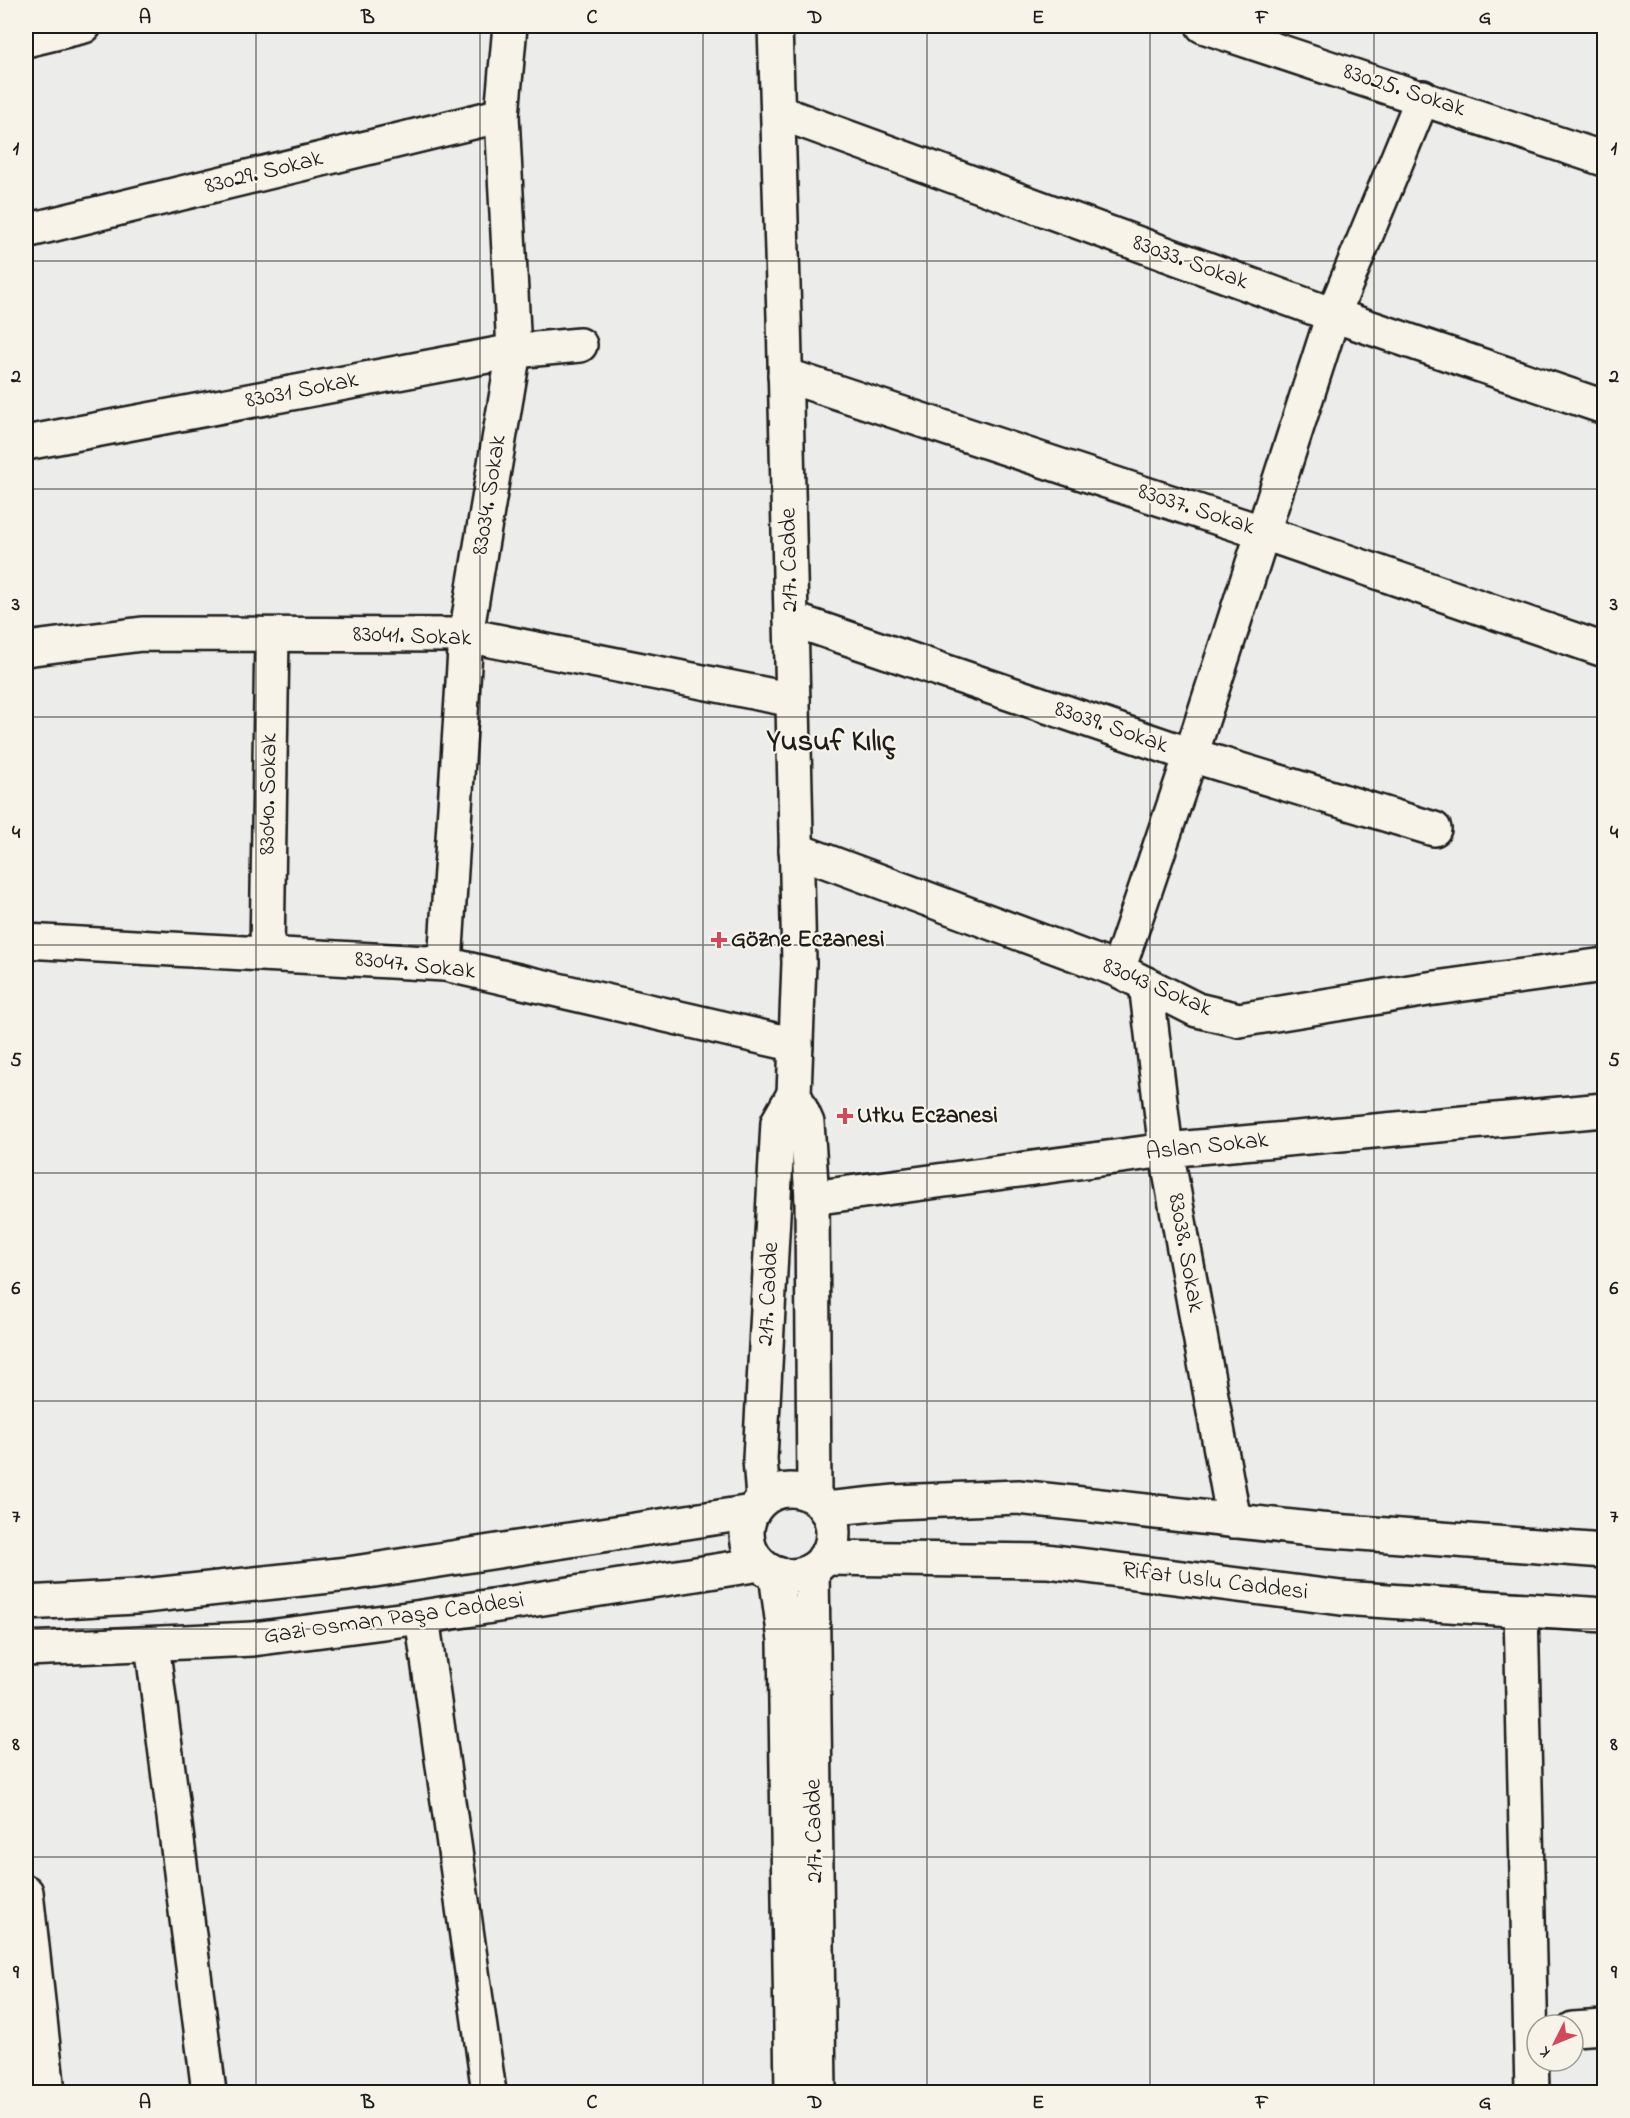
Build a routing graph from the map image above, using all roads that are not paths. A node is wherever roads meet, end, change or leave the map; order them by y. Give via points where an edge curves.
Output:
1 (84, 26) edge
2 (510, 26) edge
3 (775, 26) edge
4 (1203, 26) edge
5 (26, 40) edge
6 (1423, 97) junction
7 (778, 112) junction
8 (502, 115) junction
9 (1605, 159) edge
10 (26, 231) edge
11 (1333, 315) junction
12 (580, 345) dead end
13 (514, 351) junction
14 (785, 375) junction
15 (1605, 407) edge
16 (26, 443) edge
17 (1264, 533) junction
18 (791, 619) junction
19 (272, 635) junction
20 (466, 635) junction
21 (26, 649) edge
22 (1605, 650) edge
23 (793, 700) junction
24 (1191, 755) junction
25 (1434, 829) dead end
26 (796, 850) junction
27 (26, 941) edge
28 (267, 954) junction
29 (445, 964) junction
30 (1605, 965) edge
31 (1118, 970) junction
32 (1146, 984) junction
33 (796, 1045) junction
34 (801, 1109) junction
35 (1605, 1110) edge
36 (1166, 1150) junction
37 (812, 1198) junction
38 (820, 1503) junction
39 (758, 1505) junction
40 (1233, 1521) junction
41 (1605, 1551) edge
42 (818, 1564) junction
43 (768, 1569) junction
44 (26, 1603) edge
45 (1521, 1610) junction
46 (1605, 1615) edge
47 (422, 1617) junction
48 (152, 1644) junction
49 (26, 1649) edge
50 (26, 1892) edge
51 (1533, 2013) edge
52 (1605, 2027) edge
53 (1585, 2028) edge
54 (1533, 2073) edge
55 (40, 2090) edge
56 (209, 2092) edge
57 (489, 2092) edge
58 (792, 2092) edge
59 (819, 2092) edge
60 (1532, 2092) edge

1 - 5 street
2 - 8 street, 83034. Sokak
3 - 7 street, 217. Cadde
4 - 6 street, 83025. Sokak
6 - 9 street, 83025. Sokak
6 - 11 street
7 - 11 street, 83033. Sokak
7 - 14 street, 217. Cadde
8 - 10 street, 83029. Sokak
8 - 13 street, 83034. Sokak
11 - 15 street, 83033. Sokak
11 - 17 street
12 - 13 street, 83031 Sokak
13 - 16 street, 83031 Sokak
13 - 20 street, 83034. Sokak
14 - 17 street, 83037. Sokak
14 - 18 street, 217. Cadde
17 - 22 street, 83037. Sokak
17 - 24 street
18 - 23 street, 217. Cadde
18 - 24 street, 83039. Sokak
19 - 20 street, 83041. Sokak
19 - 21 street, 83041. Sokak via 142,634
19 - 28 street, 83040. Sokak
20 - 23 street, 83041. Sokak
20 - 29 street, 83034. Sokak
23 - 26 street, 217. Cadde
24 - 25 street, 83039. Sokak
24 - 31 street
26 - 31 street, 83043 Sokak
26 - 33 street, 217. Cadde
27 - 28 street, 83047. Sokak
28 - 29 street, 83047. Sokak
29 - 33 street, 83047. Sokak
30 - 32 street, 83043 Sokak via 1239,1020 1197,1010
31 - 32 street, 83043 Sokak
32 - 36 street, 83038. Sokak
33 - 34 street, 217. Cadde
34 - 37 street, 217. Cadde
34 - 39 street, 217. Cadde via 778,1122
35 - 36 street, Aslan Sokak
36 - 37 street, Aslan Sokak
36 - 40 street, 83038. Sokak
37 - 38 street, 217. Cadde
38 - 39 street via 797,1490 779,1491
38 - 40 street via 1018,1497
38 - 42 street via 832,1525 832,1543
39 - 43 street via 747,1530 750,1548
39 - 44 street via 348,1574 135,1597
40 - 41 street
42 - 43 street, Rifat Uslu Caddesi via 794,1576
42 - 45 street, Rifat Uslu Caddesi via 1047,1561 1341,1598
42 - 59 street, 217. Cadde
43 - 47 street, Gazi Osman Paşa Caddesi
43 - 58 street, 217. Cadde via 785,1640
45 - 46 street, Rifat Uslu Caddesi
45 - 51 street
47 - 48 street, Gazi Osman Paşa Caddesi via 253,1639
47 - 57 street
48 - 49 street, Gazi Osman Paşa Caddesi
48 - 56 street
50 - 55 street
52 - 53 street
54 - 60 street

